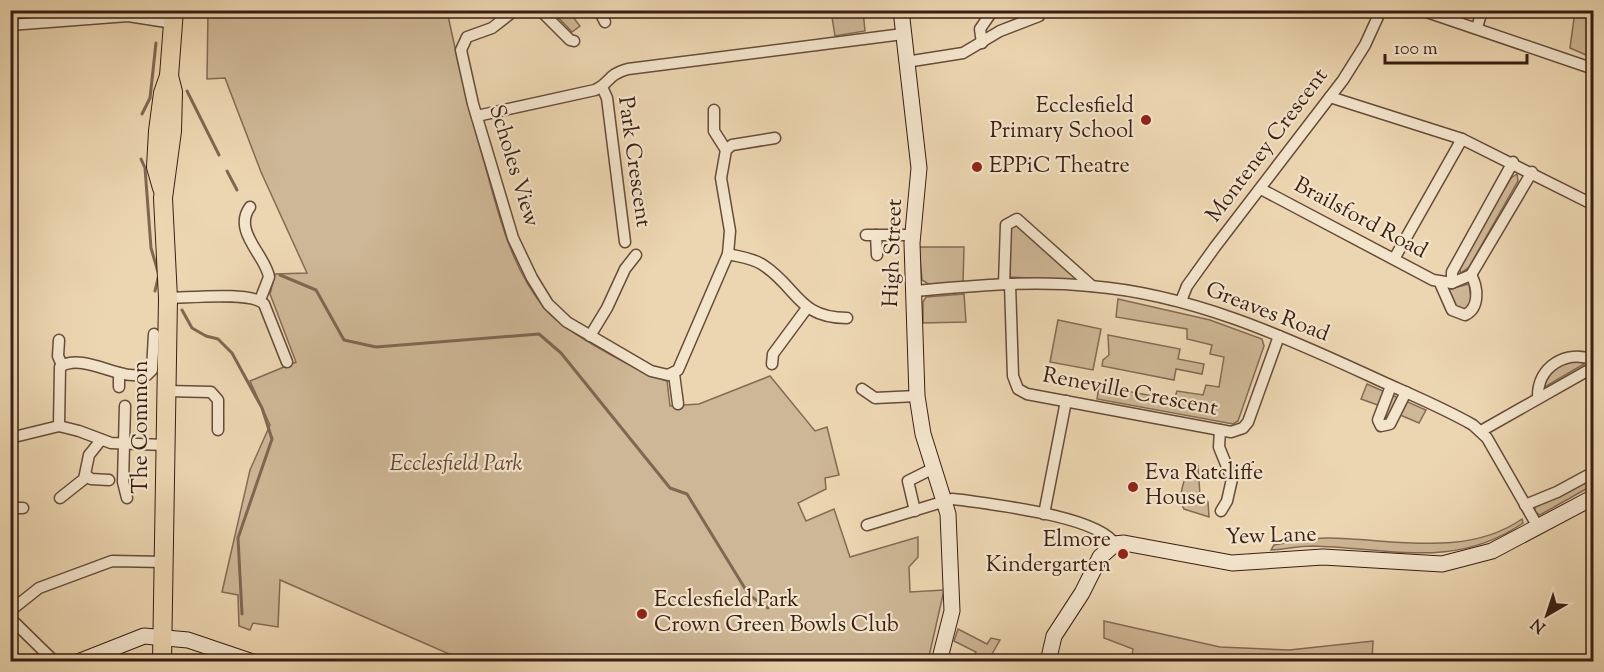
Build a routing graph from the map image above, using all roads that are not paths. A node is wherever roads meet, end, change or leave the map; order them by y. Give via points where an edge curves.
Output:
1 (514, 10) edge
2 (540, 10) edge
3 (599, 10) edge
4 (901, 10) edge
5 (993, 10) edge
6 (1381, 10) edge
7 (1421, 10) edge
8 (1482, 10) edge
9 (1038, 16) dead end
10 (174, 17) edge
11 (605, 22) dead end
12 (10, 25) edge
13 (1477, 28) junction
14 (903, 34) junction
15 (574, 41) dead end
16 (982, 43) junction
17 (906, 62) junction
18 (1593, 69) edge
19 (602, 87) junction
20 (1330, 97) junction
21 (714, 111) dead end
22 (477, 116) junction
23 (775, 138) dead end
24 (1462, 139) junction
25 (726, 150) junction
26 (1513, 162) junction
27 (1532, 172) junction
28 (1261, 189) junction
29 (1593, 205) edge
30 (250, 207) dead end
31 (913, 235) junction
32 (625, 242) dead end
33 (728, 254) junction
34 (636, 255) dead end
35 (877, 255) dead end
36 (1394, 259) junction
37 (1471, 275) junction
38 (1440, 283) junction
39 (1007, 284) junction
40 (1452, 284) junction
41 (1092, 286) junction
42 (913, 291) junction
43 (168, 298) junction
44 (260, 300) junction
45 (1181, 301) junction
46 (807, 308) junction
47 (847, 318) dead end
48 (154, 333) dead end
49 (590, 336) junction
50 (1279, 336) junction
51 (59, 340) dead end
52 (1593, 360) edge
53 (286, 362) dead end
54 (772, 364) dead end
55 (62, 365) junction
56 (1593, 367) edge
57 (119, 373) junction
58 (674, 374) junction
59 (1391, 386) junction
60 (119, 387) dead end
61 (862, 389) dead end
62 (166, 391) junction
63 (1406, 392) junction
64 (917, 396) junction
65 (1538, 397) junction
66 (1066, 401) junction
67 (678, 404) dead end
68 (125, 406) dead end
69 (59, 426) junction
70 (218, 430) dead end
71 (1220, 430) junction
72 (1481, 431) junction
73 (10, 438) edge
74 (101, 440) junction
75 (124, 444) junction
76 (165, 445) junction
77 (934, 468) junction
78 (1593, 472) edge
79 (86, 475) junction
80 (109, 480) dead end
81 (1593, 496) edge
82 (60, 498) dead end
83 (127, 498) dead end
84 (945, 498) junction
85 (1525, 505) junction
86 (10, 508) edge
87 (23, 508) dead end
88 (915, 511) junction
89 (1221, 511) dead end
90 (1044, 514) junction
91 (867, 525) dead end
92 (1538, 527) junction
93 (1114, 544) junction
94 (164, 562) junction
95 (10, 611) edge
96 (10, 618) edge
97 (163, 636) junction
98 (55, 662) edge
99 (78, 662) edge
100 (162, 662) edge
101 (253, 662) edge
102 (939, 662) edge
103 (1048, 662) edge

1 - 22 street, Scholes View via 492,28 467,37 461,45
2 - 15 street
3 - 11 street
4 - 14 main road, High Street
5 - 16 street via 980,29
6 - 20 street, Monteney Crescent via 1354,63
7 - 13 street
8 - 13 street
9 - 16 street
10 - 12 street via 128,16
10 - 43 main road, The Common via 169,76 173,92 170,165 163,193
13 - 18 street
14 - 17 main road, High Street
14 - 19 street via 627,69 612,74
16 - 17 street via 954,56
17 - 31 main road, High Street via 919,168
19 - 22 street
19 - 32 street, Park Crescent via 608,98
20 - 24 street
20 - 28 street, Monteney Crescent
21 - 25 street via 714,131
22 - 49 street, Scholes View via 513,238 532,278 557,314
23 - 25 street via 732,145
24 - 26 street
24 - 36 street
25 - 33 street via 721,178 730,231
26 - 27 street
26 - 40 street, Brailsford Road via 1452,272
27 - 29 street
27 - 37 street
28 - 36 street, Brailsford Road
28 - 45 street, Monteney Crescent via 1187,286
30 - 44 street via 246,220 248,234 269,277
31 - 35 street via 871,235
31 - 42 main road, High Street
33 - 46 street via 761,264
33 - 58 street via 682,364
34 - 49 street
36 - 38 street, Brailsford Road
37 - 38 street, Brailsford Road via 1476,303 1465,315 1452,310
37 - 40 street
38 - 40 street, Brailsford Road
39 - 41 street, Greaves Road
39 - 41 street, Reneville Crescent via 1006,225 1013,219 1020,221
39 - 42 street, Greaves Road
39 - 66 street, Reneville Crescent via 1015,384 1027,394
41 - 45 street, Greaves Road
42 - 64 main road, High Street
43 - 44 street
43 - 62 main road, The Common
44 - 53 street
45 - 50 street, Greaves Road
46 - 47 street via 825,316
46 - 54 street via 773,354
48 - 57 street via 150,373
49 - 58 street, Scholes View via 651,371
50 - 59 street, Greaves Road
50 - 71 street, Reneville Crescent via 1248,422 1237,431
51 - 55 street
52 - 65 street via 1579,357 1552,364 1538,383
55 - 57 street via 84,364
55 - 69 street via 58,372
56 - 65 street
57 - 60 street
58 - 67 street
59 - 63 street, Greaves Road
59 - 63 street via 1378,420 1381,426 1390,424
61 - 64 street via 875,398
62 - 70 street via 211,392 218,400
62 - 76 main road, The Common
63 - 72 street, Greaves Road
64 - 77 main road, High Street
65 - 72 street
66 - 71 street, Reneville Crescent
66 - 90 street
68 - 75 street
69 - 73 street
69 - 74 street
71 - 89 street via 1219,447 1232,479
72 - 85 street, Greaves Road
74 - 75 street
74 - 79 street via 89,455
75 - 76 street
75 - 83 street via 123,482
76 - 94 main road, The Common
77 - 84 main road, High Street
77 - 88 street via 909,481
78 - 85 street
79 - 80 street
79 - 82 street
81 - 92 main road, Yew Lane
84 - 88 street
84 - 90 street, Yew Lane
84 - 102 main road, High Street via 952,611
85 - 92 street, Greaves Road
86 - 87 street
88 - 91 street
90 - 93 street, Yew Lane via 1097,530
92 - 93 main road, Yew Lane via 1477,557 1442,564 1323,556 1232,563
93 - 103 main road via 1100,557 1059,626
94 - 95 street via 112,561 39,588
94 - 97 main road, The Common
96 - 98 street
97 - 99 main road via 144,636
97 - 100 main road, The Common
97 - 101 main road via 202,644

